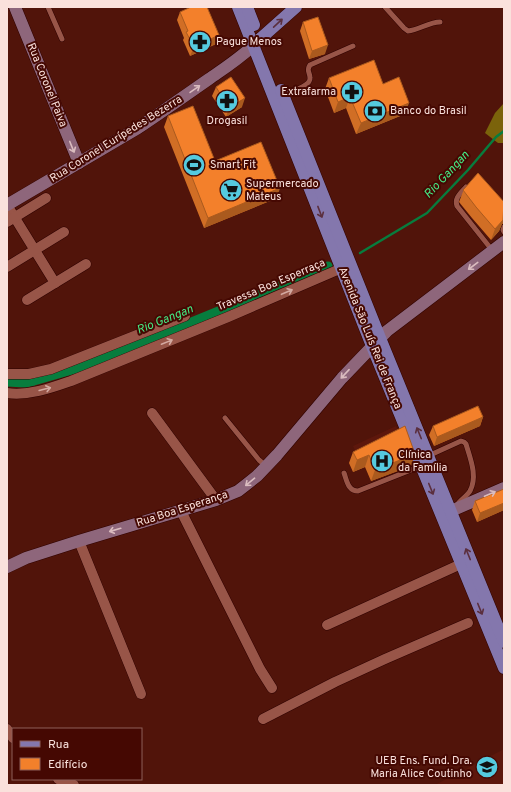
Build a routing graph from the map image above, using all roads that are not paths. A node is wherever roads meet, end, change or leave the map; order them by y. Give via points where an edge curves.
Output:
1 (15, 7) edge
2 (48, 7) edge
3 (238, 7) edge
4 (247, 7) edge
5 (296, 7) edge
6 (385, 7) edge
7 (440, 22) dead end
8 (62, 39) dead end
9 (257, 43) junction
10 (353, 46) dead end
11 (282, 95) junction
12 (79, 163) junction
13 (468, 185) edge
14 (46, 198) dead end
15 (7, 205) edge
16 (11, 219) edge
17 (504, 227) edge
18 (64, 232) dead end
19 (504, 232) edge
20 (504, 242) edge
21 (35, 250) junction
22 (493, 251) junction
23 (86, 264) dead end
24 (7, 267) edge
25 (342, 268) junction
26 (55, 283) junction
27 (26, 300) dead end
28 (185, 316) dead end
29 (376, 342) junction
30 (7, 374) edge
31 (7, 393) edge
32 (152, 412) dead end
33 (225, 418) dead end
34 (425, 461) junction
35 (266, 466) junction
36 (344, 473) dead end
37 (504, 488) edge
38 (216, 500) junction
39 (452, 510) junction
40 (181, 511) junction
41 (79, 541) junction
42 (461, 564) junction
43 (7, 567) edge
44 (468, 623) dead end
45 (327, 625) dead end
46 (504, 642) edge
47 (504, 668) edge
48 (272, 688) dead end
49 (141, 694) dead end
50 (263, 720) dead end
51 (61, 780) edge
52 (74, 785) edge

1 -> 12 main road, Rua Coronel Paiva
2 - 8 lane
3 - 9 main road, Avenida São Luís Rei de França
4 - 9 main road, Avenida São Luís Rei de França
9 -> 5 main road
6 - 7 lane via 408,31
9 - 11 main road, Avenida São Luís Rei de França
12 -> 9 main road, Rua Coronel Eurípedes Bezerra via 167,109
9 -> 25 main road, Avenida São Luís Rei de França
10 - 11 lane via 310,65 309,83
11 - 29 main road, Avenida São Luís Rei de França
12 - 15 main road, Rua Coronel Eurípedes Bezerra
13 - 22 lane via 455,202
14 - 16 street
15 - 16 street
16 - 21 street
17 - 19 lane
18 - 21 street
20 - 22 main road, Rua Boa Esperança
21 - 24 street
21 - 26 street
22 -> 29 main road, Rua Boa Esperança
23 - 26 street
25 - 29 main road, Avenida São Luís Rei de França
31 -> 25 street, Travessa Boa Esperraça via 34,392 71,381
26 - 27 street
28 - 30 street via 50,369 29,374
29 - 34 main road, Avenida São Luís Rei de França
29 -> 35 main road, Rua Boa Esperança
32 - 38 street
33 - 35 lane
34 - 36 lane via 358,491 350,488
34 - 39 main road, Avenida São Luís Rei de França
34 - 39 lane via 461,442 466,444 473,470 473,483 469,492
34 -> 42 main road, Avenida São Luís Rei de França
35 -> 38 main road, Rua Boa Esperança via 247,484
39 -> 37 main road
38 - 40 main road, Rua Boa Esperança
46 -> 39 main road, Avenida São Luís Rei de França
40 -> 41 main road, Rua Boa Esperança
40 - 48 street
41 - 43 main road, Rua Boa Esperança via 26,558
41 - 49 street
42 - 45 street
42 -> 47 main road, Avenida São Luís Rei de França
44 - 50 street via 335,682
51 - 52 street

